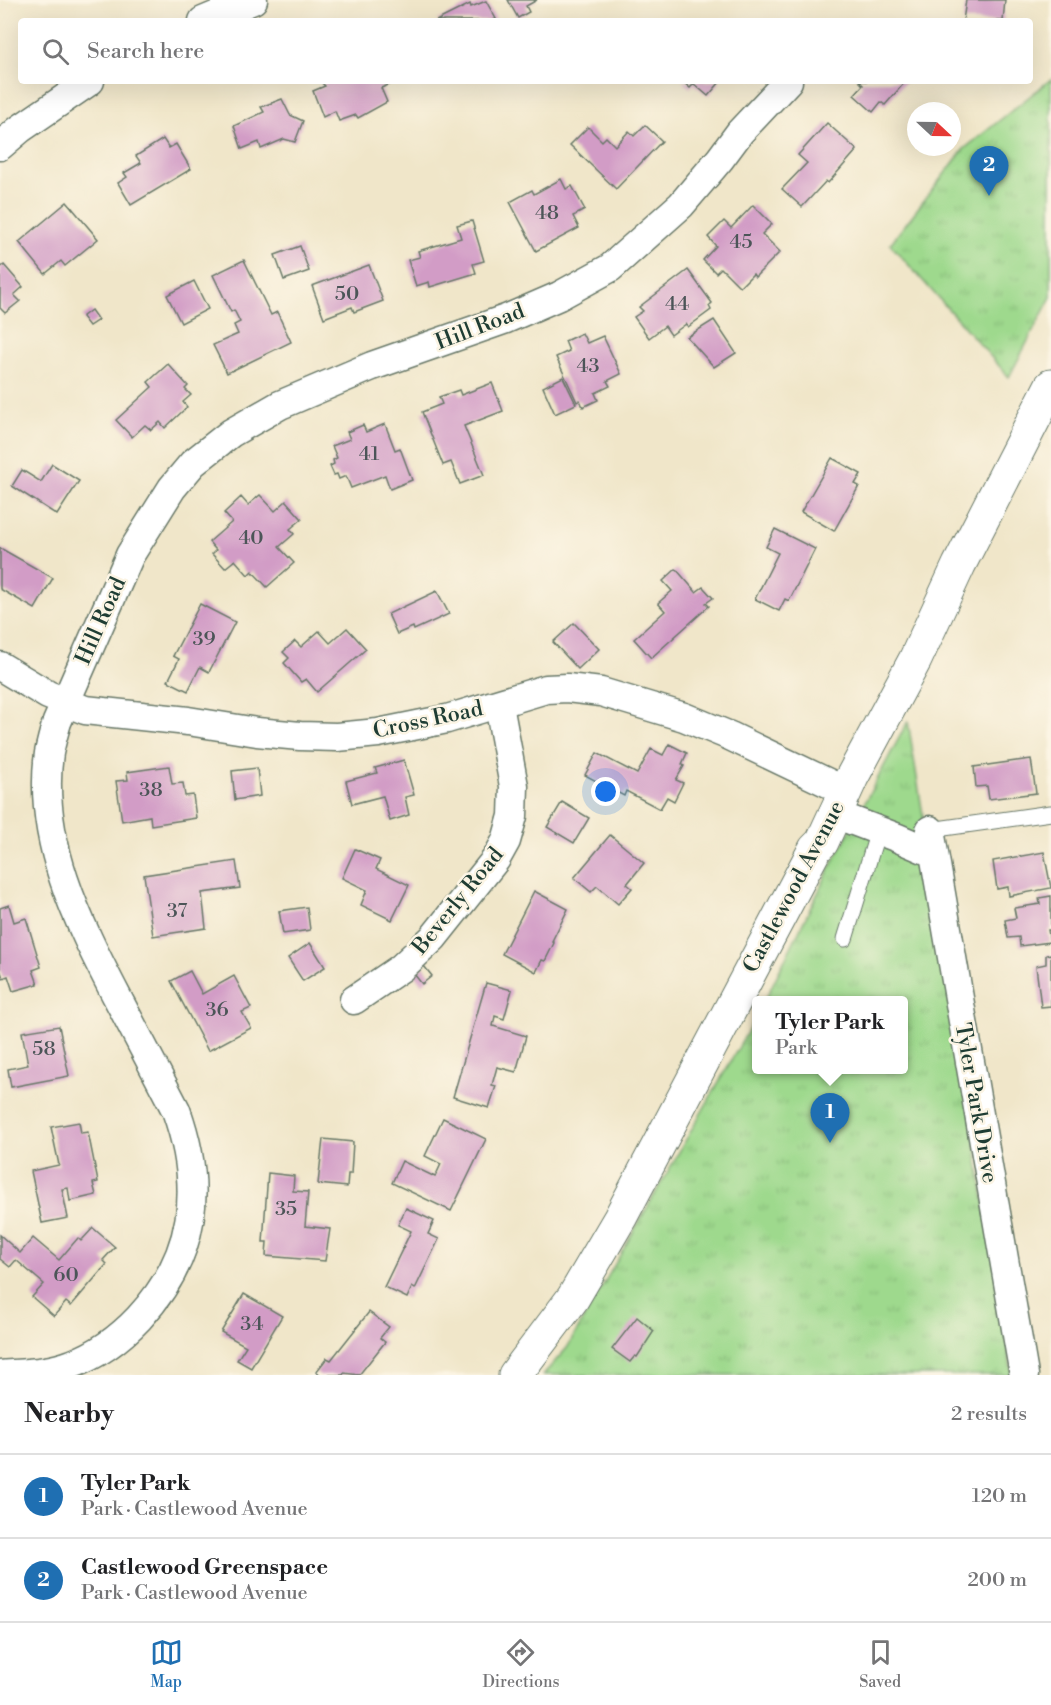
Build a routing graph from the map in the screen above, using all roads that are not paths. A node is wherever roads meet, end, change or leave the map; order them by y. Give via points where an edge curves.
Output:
1 (253, 0) edge
2 (210, 18) edge
3 (86, 84) edge
4 (785, 84) edge
5 (0, 146) edge
6 (1051, 386) edge
7 (0, 666) edge
8 (64, 702) junction
9 (499, 705) junction
10 (840, 803) junction
11 (1051, 813) edge
12 (878, 831) junction
13 (931, 842) junction
14 (845, 939) dead end
15 (354, 1000) dead end
16 (0, 1375) edge
17 (515, 1375) edge
18 (1024, 1375) edge

1 - 2 street
3 - 5 street
4 - 8 street, Hill Road via 681,205 610,268 506,319 372,366 280,405 231,433 193,463 172,488 130,555
6 - 10 street, Castlewood Avenue
7 - 8 street, Cross Road
8 - 9 street, Cross Road via 85,710 257,732 337,737 378,733
8 - 16 street, Hill Road via 48,766 51,821 64,883 89,944 176,1110 191,1164 192,1195 176,1264 154,1301 132,1325 112,1342 75,1363 41,1372
9 - 10 street, Cross Road via 546,689 601,692 730,735
9 - 15 street, Beverly Road via 514,786 513,816 506,841 433,938 401,969
10 - 12 street, Cross Road
10 - 17 street, Castlewood Avenue via 620,1218 573,1298
11 - 13 lane
12 - 13 street, Cross Road
12 - 14 lane
13 - 18 street, Tyler Park Drive

